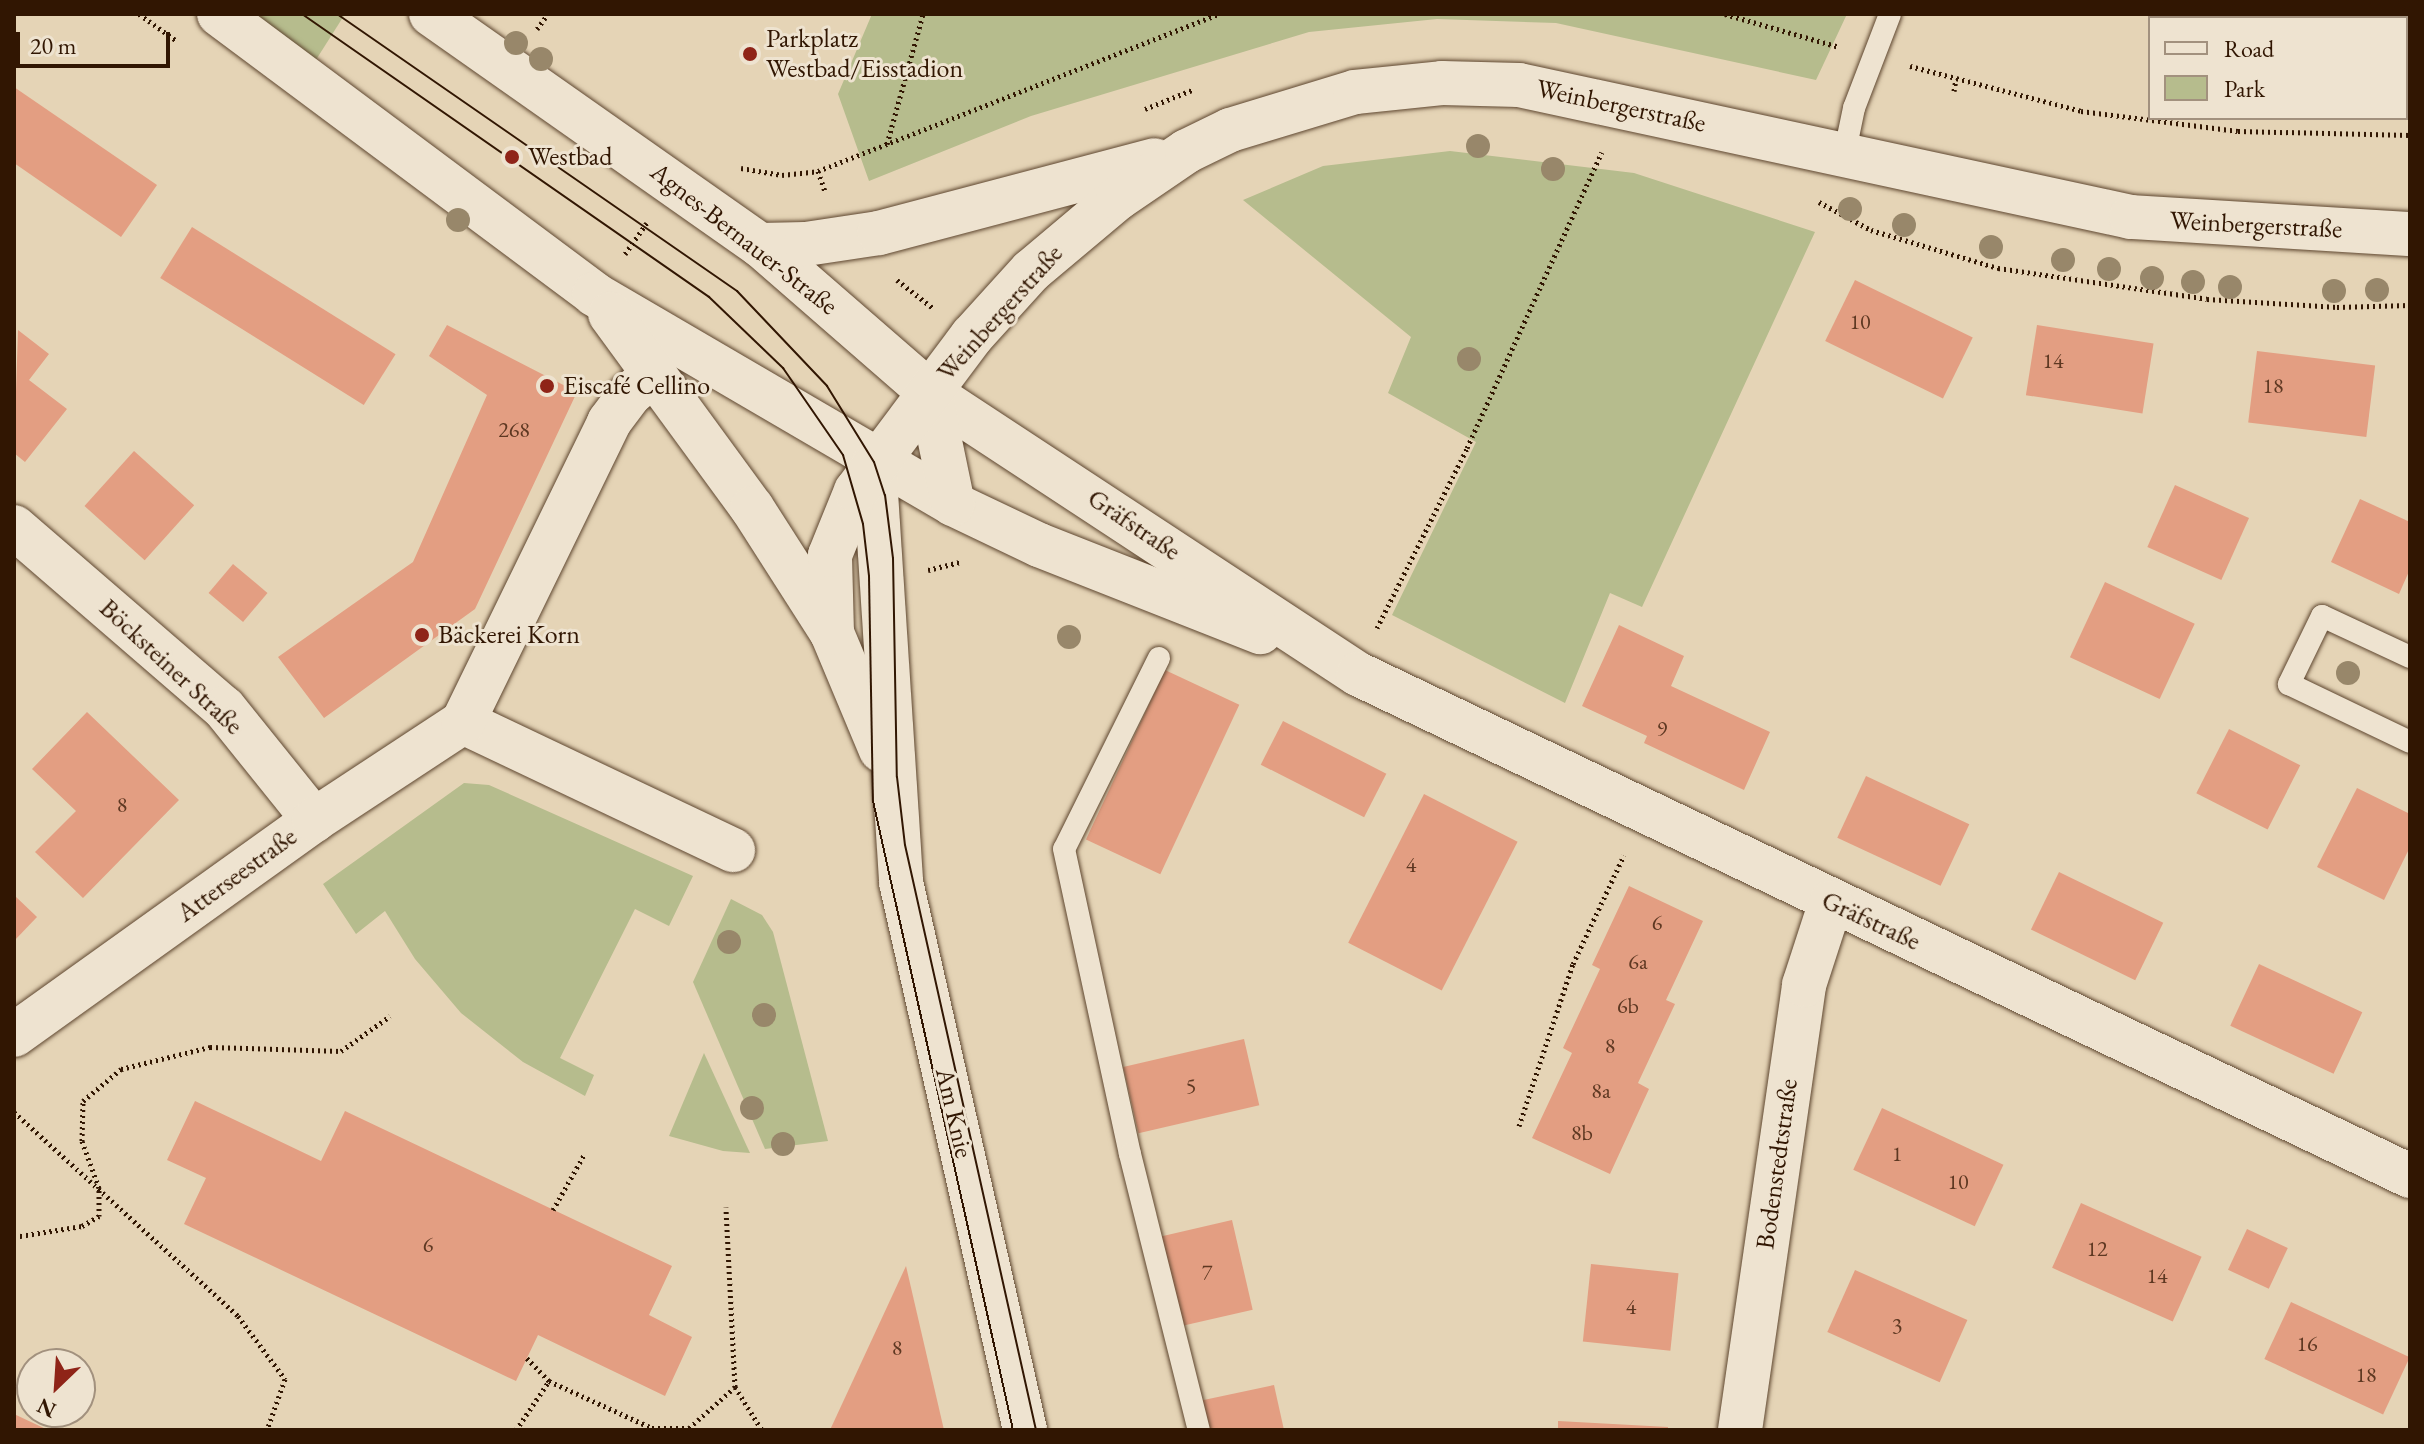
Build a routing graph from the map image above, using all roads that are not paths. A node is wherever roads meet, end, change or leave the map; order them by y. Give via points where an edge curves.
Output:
1 (219, 14) edge
2 (431, 14) edge
3 (1890, 14) edge
4 (1187, 151) junction
5 (1844, 156) junction
6 (2410, 234) edge
7 (760, 245) junction
8 (594, 294) junction
9 (655, 374) junction
10 (930, 393) junction
11 (874, 462) junction
12 (953, 504) junction
13 (14, 527) edge
14 (832, 633) junction
15 (2410, 657) edge
16 (1159, 658) dead end
17 (1346, 668) junction
18 (463, 722) junction
19 (2410, 742) edge
20 (896, 794) junction
21 (314, 820) junction
22 (733, 850) dead end
23 (1831, 902) junction
24 (14, 1035) edge
25 (2410, 1176) edge
26 (1025, 1430) edge
27 (1199, 1430) edge
28 (1740, 1430) edge

1 - 8 main road
2 - 7 main road, Agnes-Bernauer-Straße
3 - 5 lane
4 - 5 main road, Weinbergerstraße via 1230,130 1355,92 1442,83 1519,85 1600,99
4 - 7 main road via 879,233
4 - 10 main road, Weinbergerstraße via 1067,238 986,320
5 - 6 main road, Weinbergerstraße via 2131,217
7 - 10 main road, Agnes-Bernauer-Straße
8 - 9 main road
8 - 11 main road, Gräfstraße
9 - 14 main road, Am Knie via 752,508
9 - 18 main road via 630,394 609,422
10 - 11 main road, Weinbergerstraße
10 - 12 main road
10 - 17 main road, Gräfstraße via 1047,465
11 - 12 main road, Gräfstraße
11 - 14 main road, Weinbergerstraße via 849,504 830,555
11 - 20 main road, Am Knie
12 - 17 main road, Gräfstraße via 1051,550
13 - 21 main road, Böcksteiner Straße via 224,708
14 - 20 main road, Am Knie
15 - 19 lane via 2322,616 2289,684
16 - 27 lane via 1064,849 1130,1154
17 - 23 main road, Gräfstraße
18 - 21 main road, Atterseestraße
18 - 22 main road
20 - 26 main road, Am Knie via 901,882
21 - 24 main road, Atterseestraße
23 - 25 main road, Gräfstraße
23 - 28 main road, Bodenstedtstraße via 1804,985

